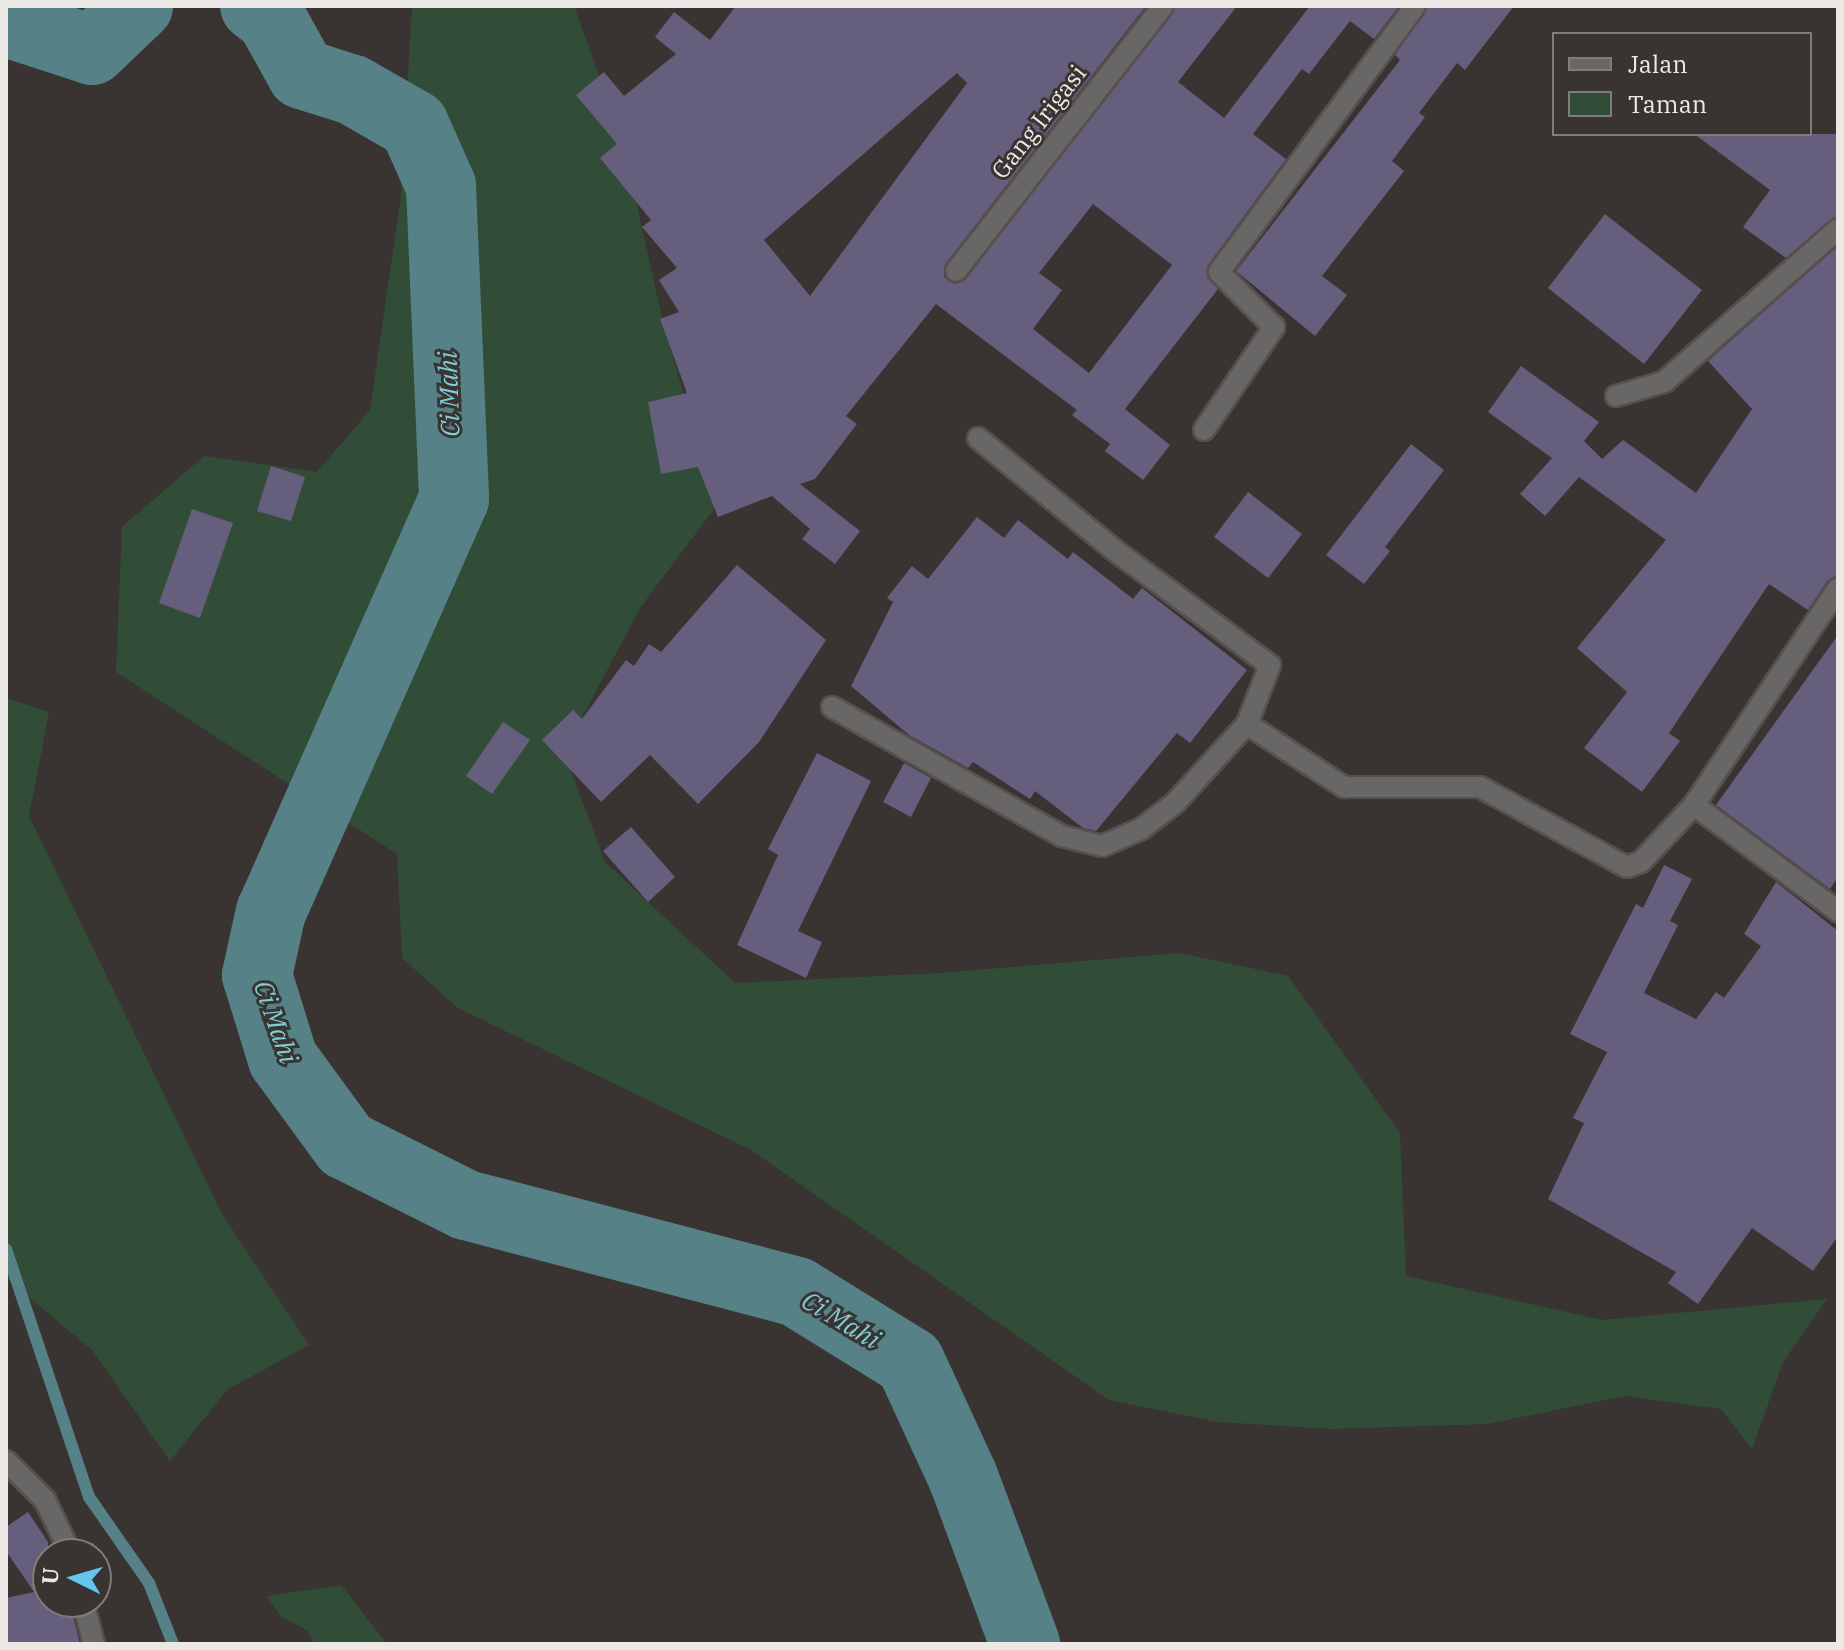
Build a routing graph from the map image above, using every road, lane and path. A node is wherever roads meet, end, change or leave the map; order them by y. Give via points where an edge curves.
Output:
1 (1163, 6) edge
2 (1415, 6) edge
3 (1838, 229) edge
4 (956, 271) dead end
5 (1616, 396) dead end
6 (1204, 430) dead end
7 (978, 438) dead end
8 (1838, 588) edge
9 (832, 707) dead end
10 (1247, 724) junction
11 (1694, 805) junction
12 (1838, 911) edge
13 (6, 1461) edge
14 (63, 1538) edge
15 (87, 1618) edge
16 (94, 1644) edge

1 - 4 street, Gang Irigasi
2 - 6 street via 1219,272 1274,327
3 - 5 street via 1664,382
7 - 10 street via 1113,549 1270,665
8 - 11 street
9 - 10 street via 1062,836 1102,846 1141,829 1175,803
10 - 11 street via 1344,787 1480,787 1627,867 1641,862
11 - 12 street
13 - 14 street via 45,1500
15 - 16 street

